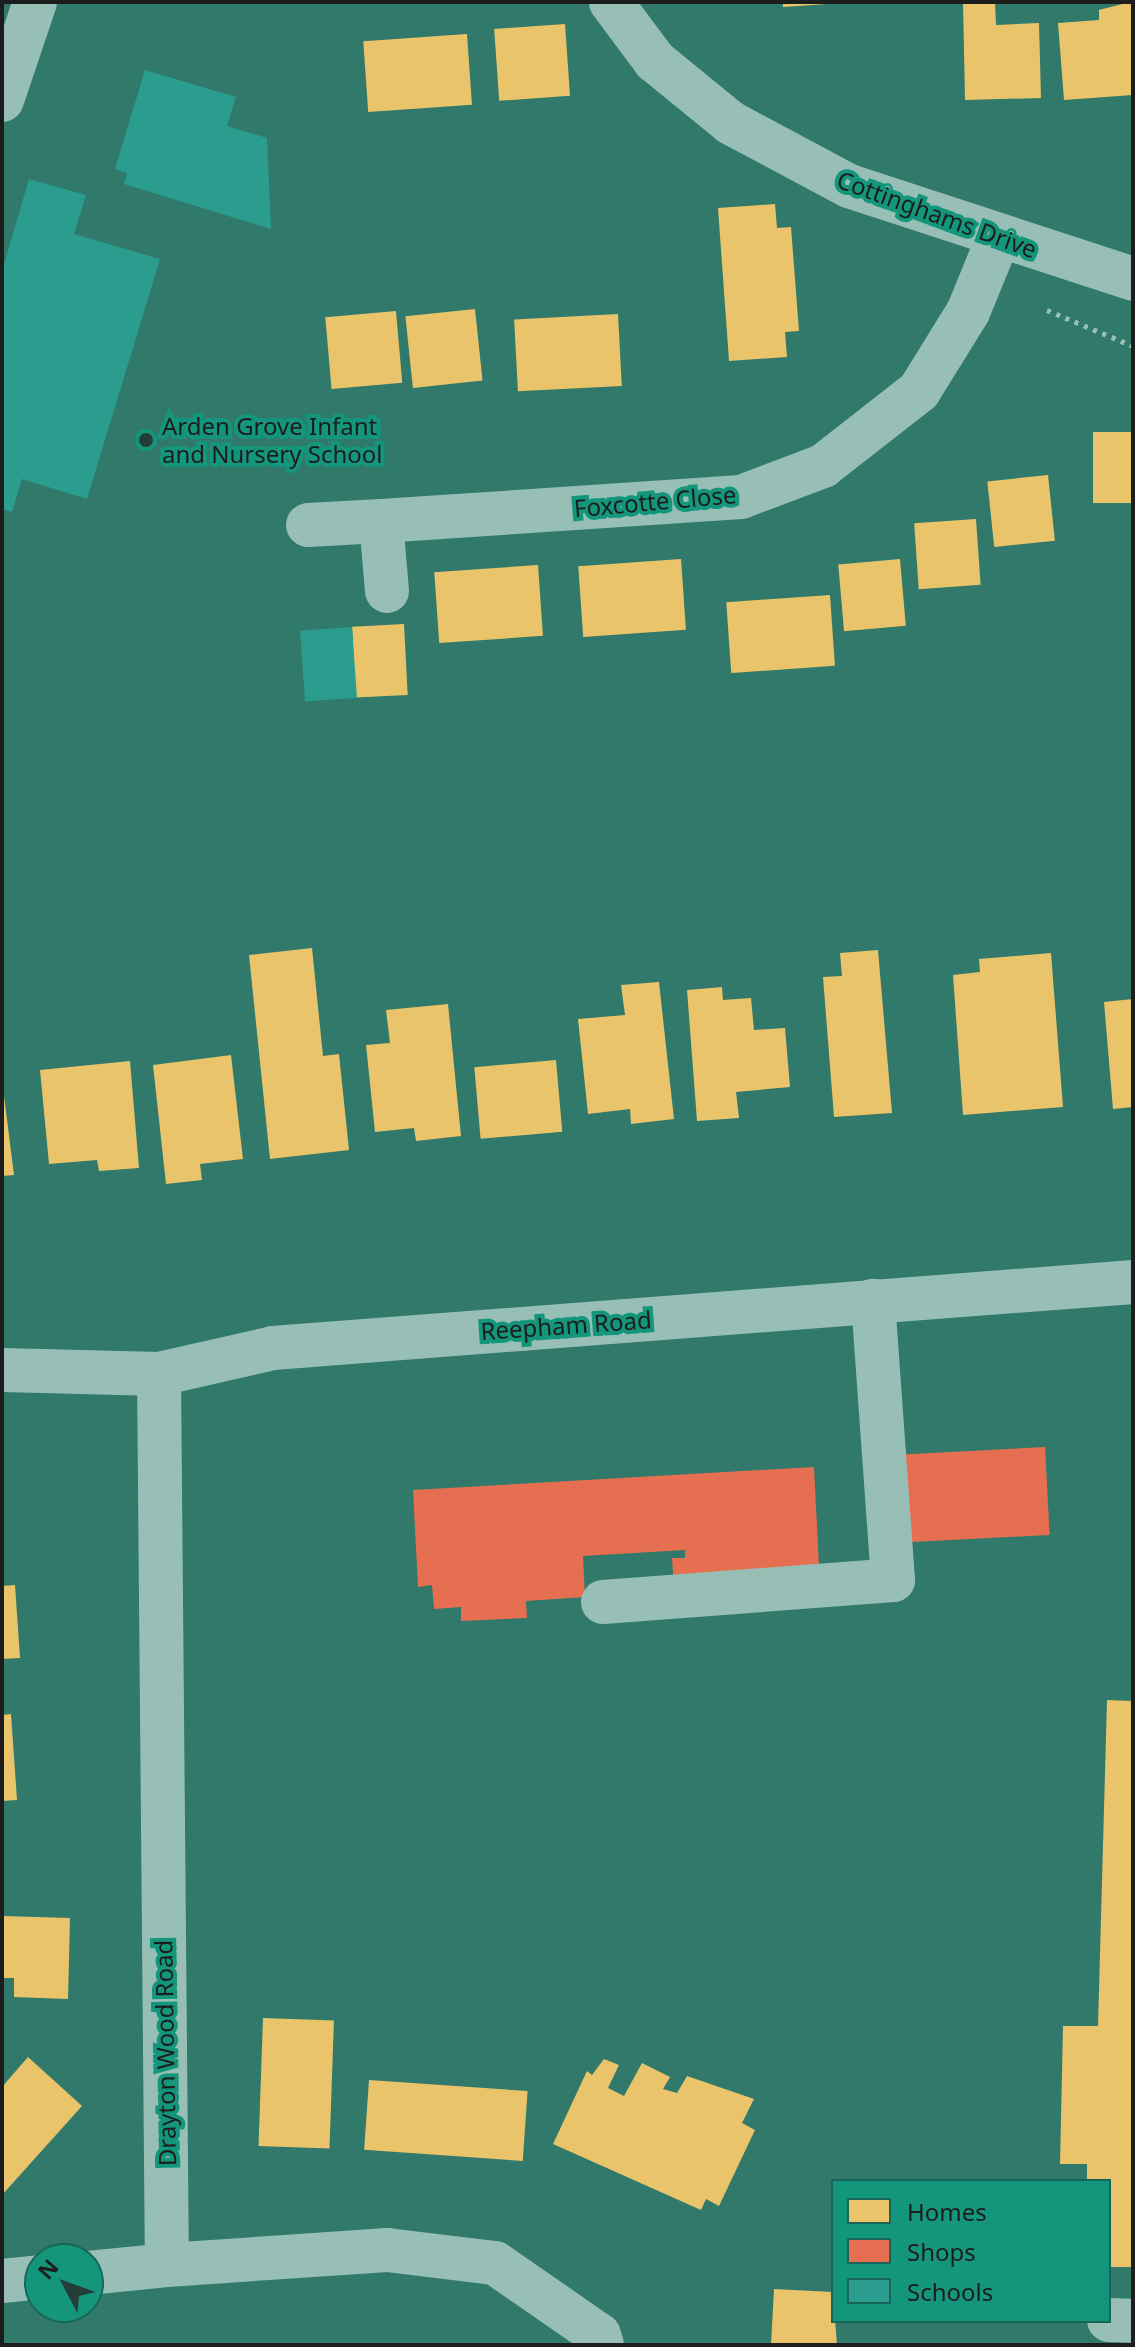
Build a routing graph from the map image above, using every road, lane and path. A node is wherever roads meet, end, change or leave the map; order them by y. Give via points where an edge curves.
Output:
1 (35, 2) edge
2 (611, 2) edge
3 (2, 100) edge
4 (998, 239) junction
5 (1133, 279) edge
6 (381, 521) junction
7 (308, 525) dead end
8 (387, 591) dead end
9 (1133, 1282) edge
10 (873, 1301) junction
11 (2, 1370) edge
12 (159, 1374) junction
13 (603, 1602) dead end
14 (167, 2265) junction
15 (104, 2271) edge
16 (24, 2279) edge
17 (2, 2281) edge
18 (1111, 2320) edge
19 (1133, 2321) edge
20 (602, 2345) edge

1 - 3 street
2 - 4 street, Cottinghams Drive via 655,61 731,123 849,186
4 - 5 street, Cottinghams Drive
4 - 6 street, Foxcotte Close via 968,312 919,391 823,466 741,497
6 - 7 street, Foxcotte Close
6 - 8 street
9 - 10 street, Reepham Road
10 - 12 street, Reepham Road via 273,1348
10 - 13 street via 893,1580
11 - 12 street, Reepham Road
12 - 14 street, Drayton Wood Road
14 - 15 street
14 - 20 street via 387,2250 495,2263 599,2335
16 - 17 street
18 - 19 street

